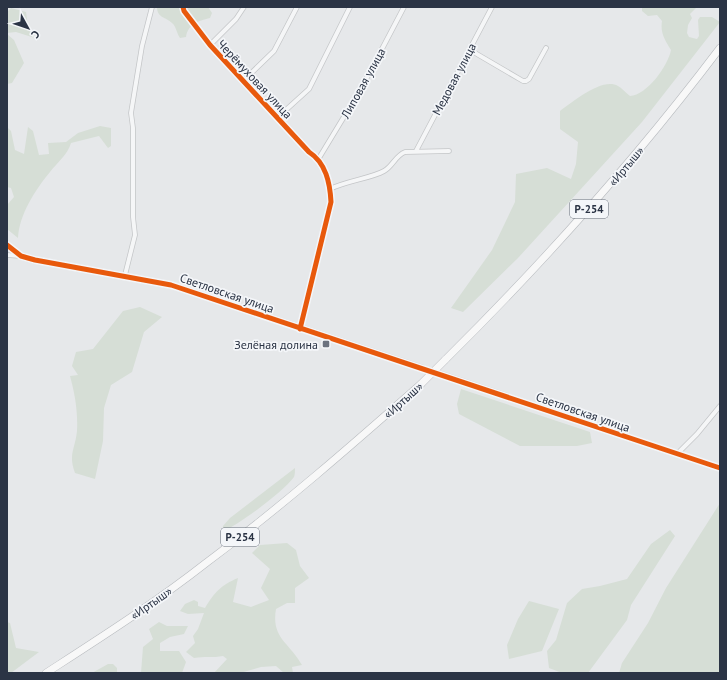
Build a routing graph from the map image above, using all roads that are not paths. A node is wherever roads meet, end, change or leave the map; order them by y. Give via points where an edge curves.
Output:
1 (152, 7) edge
2 (244, 7) edge
3 (297, 7) edge
4 (350, 7) edge
5 (404, 7) edge
6 (492, 7) edge
7 (183, 8) edge
8 (210, 45) junction
9 (546, 48) dead end
10 (720, 48) edge
11 (470, 50) junction
12 (243, 81) junction
13 (277, 118) junction
14 (416, 151) junction
15 (449, 151) dead end
16 (319, 158) junction
17 (330, 188) junction
18 (7, 245) edge
19 (7, 255) edge
20 (21, 256) junction
21 (125, 275) junction
22 (300, 328) junction
23 (422, 368) dead end
24 (440, 374) dead end
25 (720, 406) edge
26 (677, 454) junction
27 (720, 468) edge
28 (46, 673) edge

1 - 21 street via 130,113 133,128 135,236
2 - 8 street via 236,19
3 - 12 street via 274,51
4 - 13 street via 309,89
5 - 16 street, Липовая улица via 362,87
6 - 11 street, Медовая улица
7 - 8 street, Черёмуховая улица
8 - 12 street, Черёмуховая улица
9 - 11 street via 530,79 526,81
10 - 28 highway, «Иртыш» / Р-254, bridge via 600,197 547,256 421,384 279,506 205,564 104,636
11 - 14 street, Медовая улица
12 - 13 street, Черёмуховая улица
13 - 16 street, Черёмуховая улица via 309,152
14 - 15 street
14 - 17 street via 398,154 384,172
16 - 17 street
17 - 22 street via 331,202
18 - 20 street
19 - 20 street
20 - 21 street, Светловская улица
21 - 22 street, Светловская улица via 171,285
22 - 23 street, Светловская улица
24 - 26 street, Светловская улица
25 - 26 street
26 - 27 street, Светловская улица

